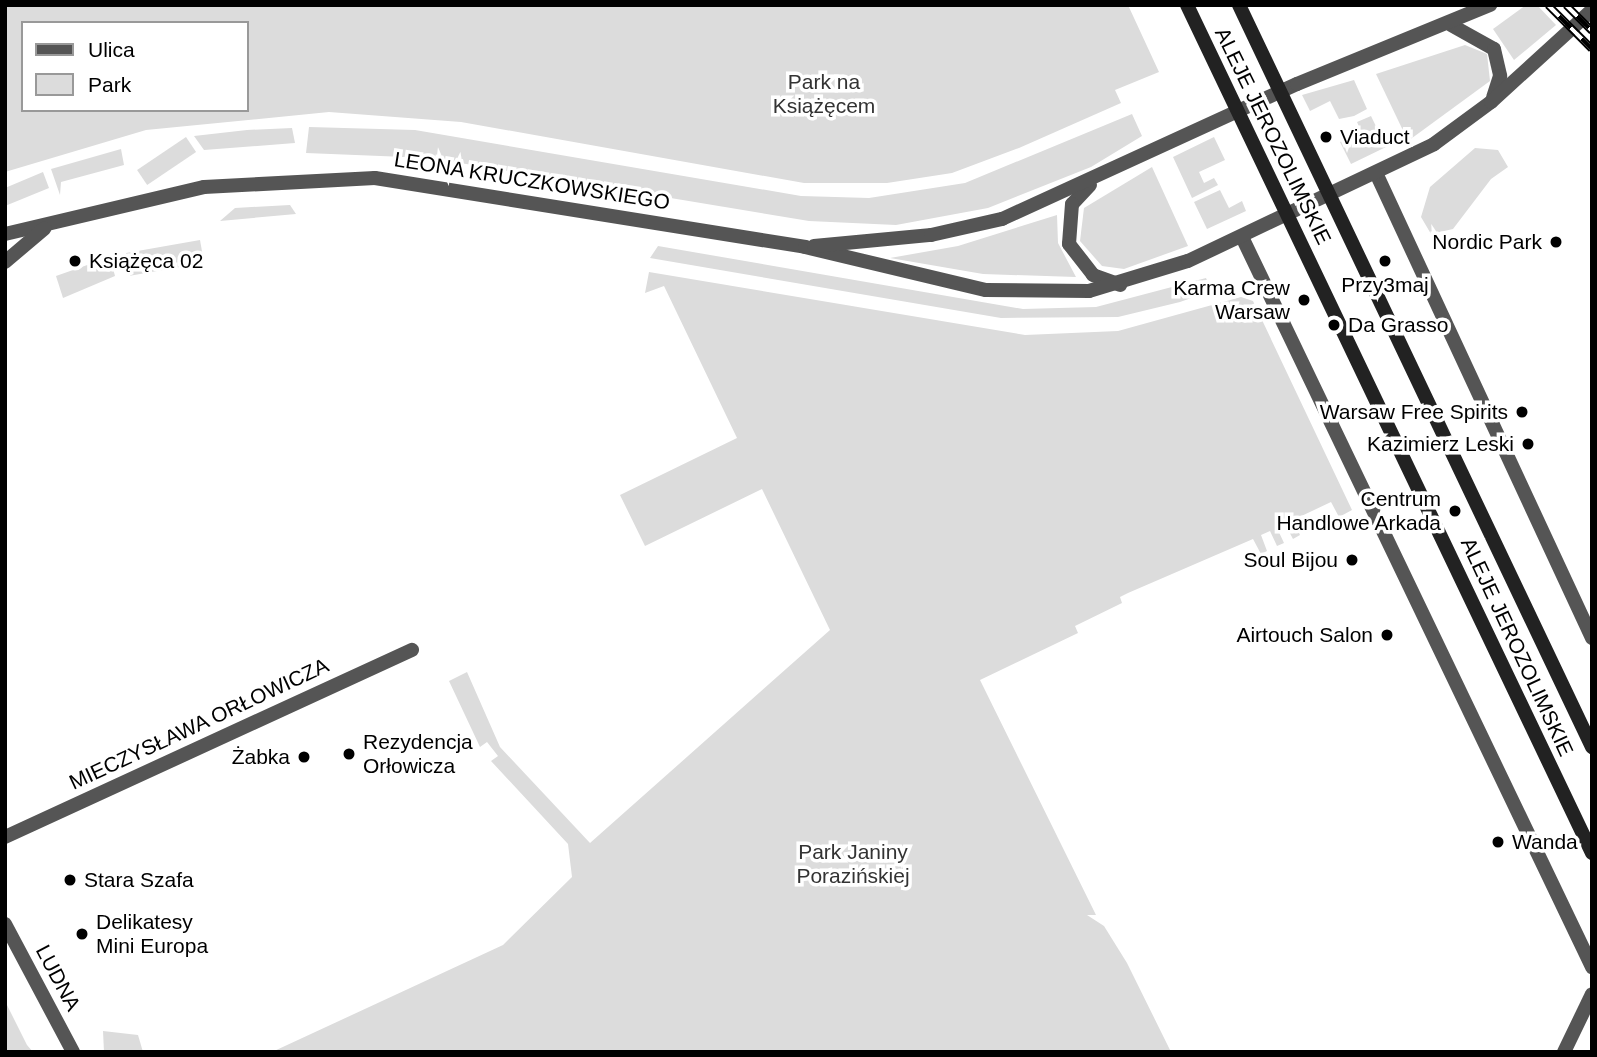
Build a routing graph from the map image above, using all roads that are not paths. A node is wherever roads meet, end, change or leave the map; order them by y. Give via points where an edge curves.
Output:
1 (1187, 5) edge
2 (1239, 5) edge
3 (1490, 5) edge
4 (1592, 10) edge
5 (1451, 25) junction
6 (1491, 102) junction
7 (1376, 173) junction
8 (1093, 181) junction
9 (46, 227) junction
10 (5, 234) edge
11 (1242, 237) junction
12 (805, 247) junction
13 (5, 262) edge
14 (1120, 285) junction
15 (1592, 638) edge
16 (411, 650) dead end
17 (1592, 747) edge
18 (5, 837) edge
19 (1592, 853) edge
20 (5, 924) edge
21 (1592, 967) edge
22 (1592, 994) edge
23 (74, 1052) edge
24 (1564, 1052) edge

1 - 19 main road, ALEJE JEROZOLIMSKIE, bridge
2 - 17 main road, ALEJE JEROZOLIMSKIE, bridge
3 - 5 street, LEONA KRUCZKOWSKIEGO
4 - 6 street, LEONA KRUCZKOWSKIEGO
5 - 6 street via 1494,49 1500,76
5 - 8 street, LEONA KRUCZKOWSKIEGO via 1297,84
6 - 7 street, LEONA KRUCZKOWSKIEGO via 1433,144
7 - 11 street, LEONA KRUCZKOWSKIEGO
7 - 15 street
8 - 12 street, LEONA KRUCZKOWSKIEGO via 966,229
8 - 14 street via 1072,204 1069,244 1093,275
9 - 10 street, LEONA KRUCZKOWSKIEGO
9 - 12 street, LEONA KRUCZKOWSKIEGO via 111,205 204,187 375,178
9 - 13 street, LEONA KRUCZKOWSKIEGO
11 - 14 street, LEONA KRUCZKOWSKIEGO
11 - 21 street
12 - 14 street, LEONA KRUCZKOWSKIEGO via 898,273 1018,294
16 - 18 street, MIECZYSŁAWA ORŁOWICZA
20 - 23 street, LUDNA
22 - 24 street

